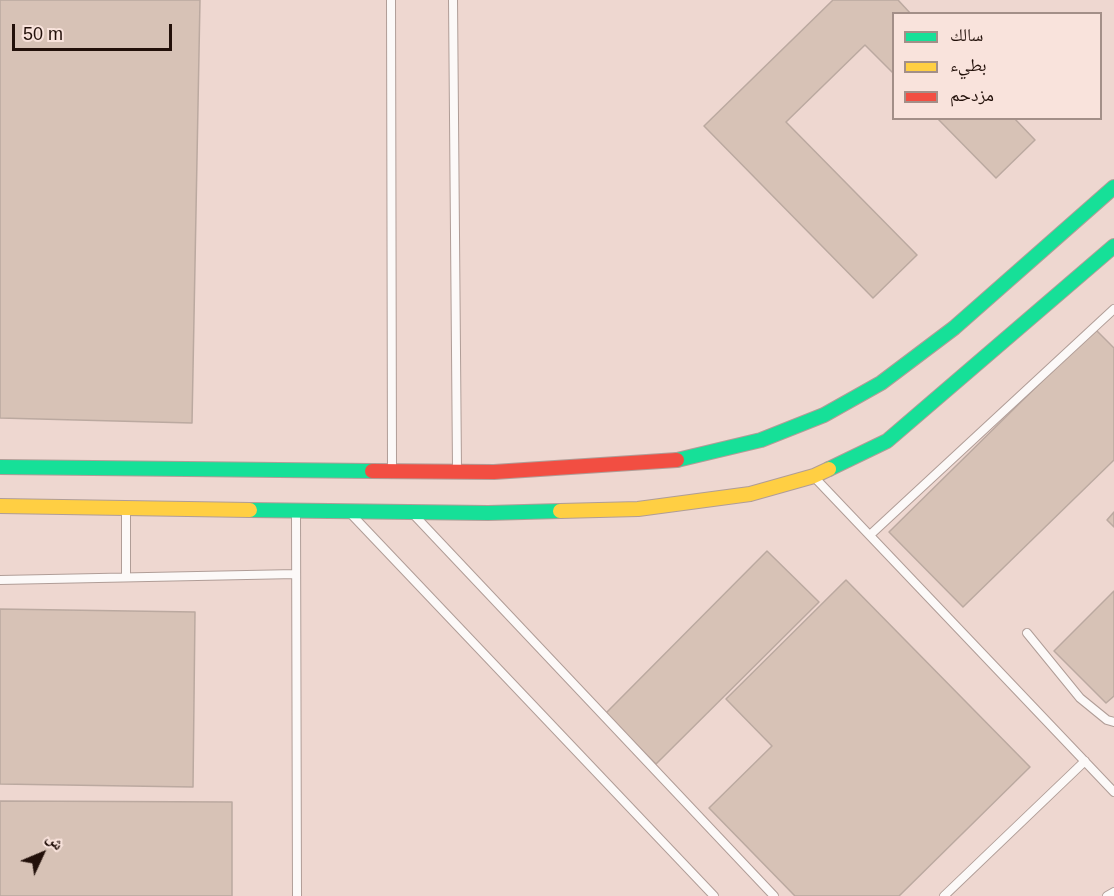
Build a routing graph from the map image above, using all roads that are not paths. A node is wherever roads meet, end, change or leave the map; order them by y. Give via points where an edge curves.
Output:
1 (391, 0) edge
2 (453, 0) edge
3 (1114, 187) edge
4 (1111, 253) edge
5 (1114, 309) edge
6 (0, 467) edge
7 (392, 471) junction
8 (457, 472) junction
9 (814, 476) junction
10 (0, 506) edge
11 (126, 507) junction
12 (296, 509) junction
13 (348, 510) junction
14 (410, 512) junction
15 (870, 535) junction
16 (296, 574) junction
17 (126, 578) junction
18 (0, 580) edge
19 (1027, 633) dead end
20 (1114, 722) edge
21 (1085, 761) junction
22 (1114, 792) edge
23 (1114, 892) edge
24 (297, 896) edge
25 (714, 896) edge
26 (774, 896) edge
27 (944, 896) edge
28 (1107, 896) edge

1 - 7 lane
2 - 8 lane
3 - 8 street via 954,328 881,383 824,415 761,440 686,459
4 - 9 street via 887,441
5 - 15 lane
6 - 7 street
7 - 8 street
9 - 14 street via 750,494 638,508
9 - 15 lane
10 - 11 street
11 - 12 street
11 - 17 lane
12 - 13 street
12 - 16 lane
13 - 14 street
13 - 25 lane
14 - 26 lane
15 - 21 lane
16 - 17 lane
16 - 24 lane
17 - 18 lane
19 - 20 lane via 1080,698
21 - 22 lane
21 - 27 lane
23 - 28 lane

